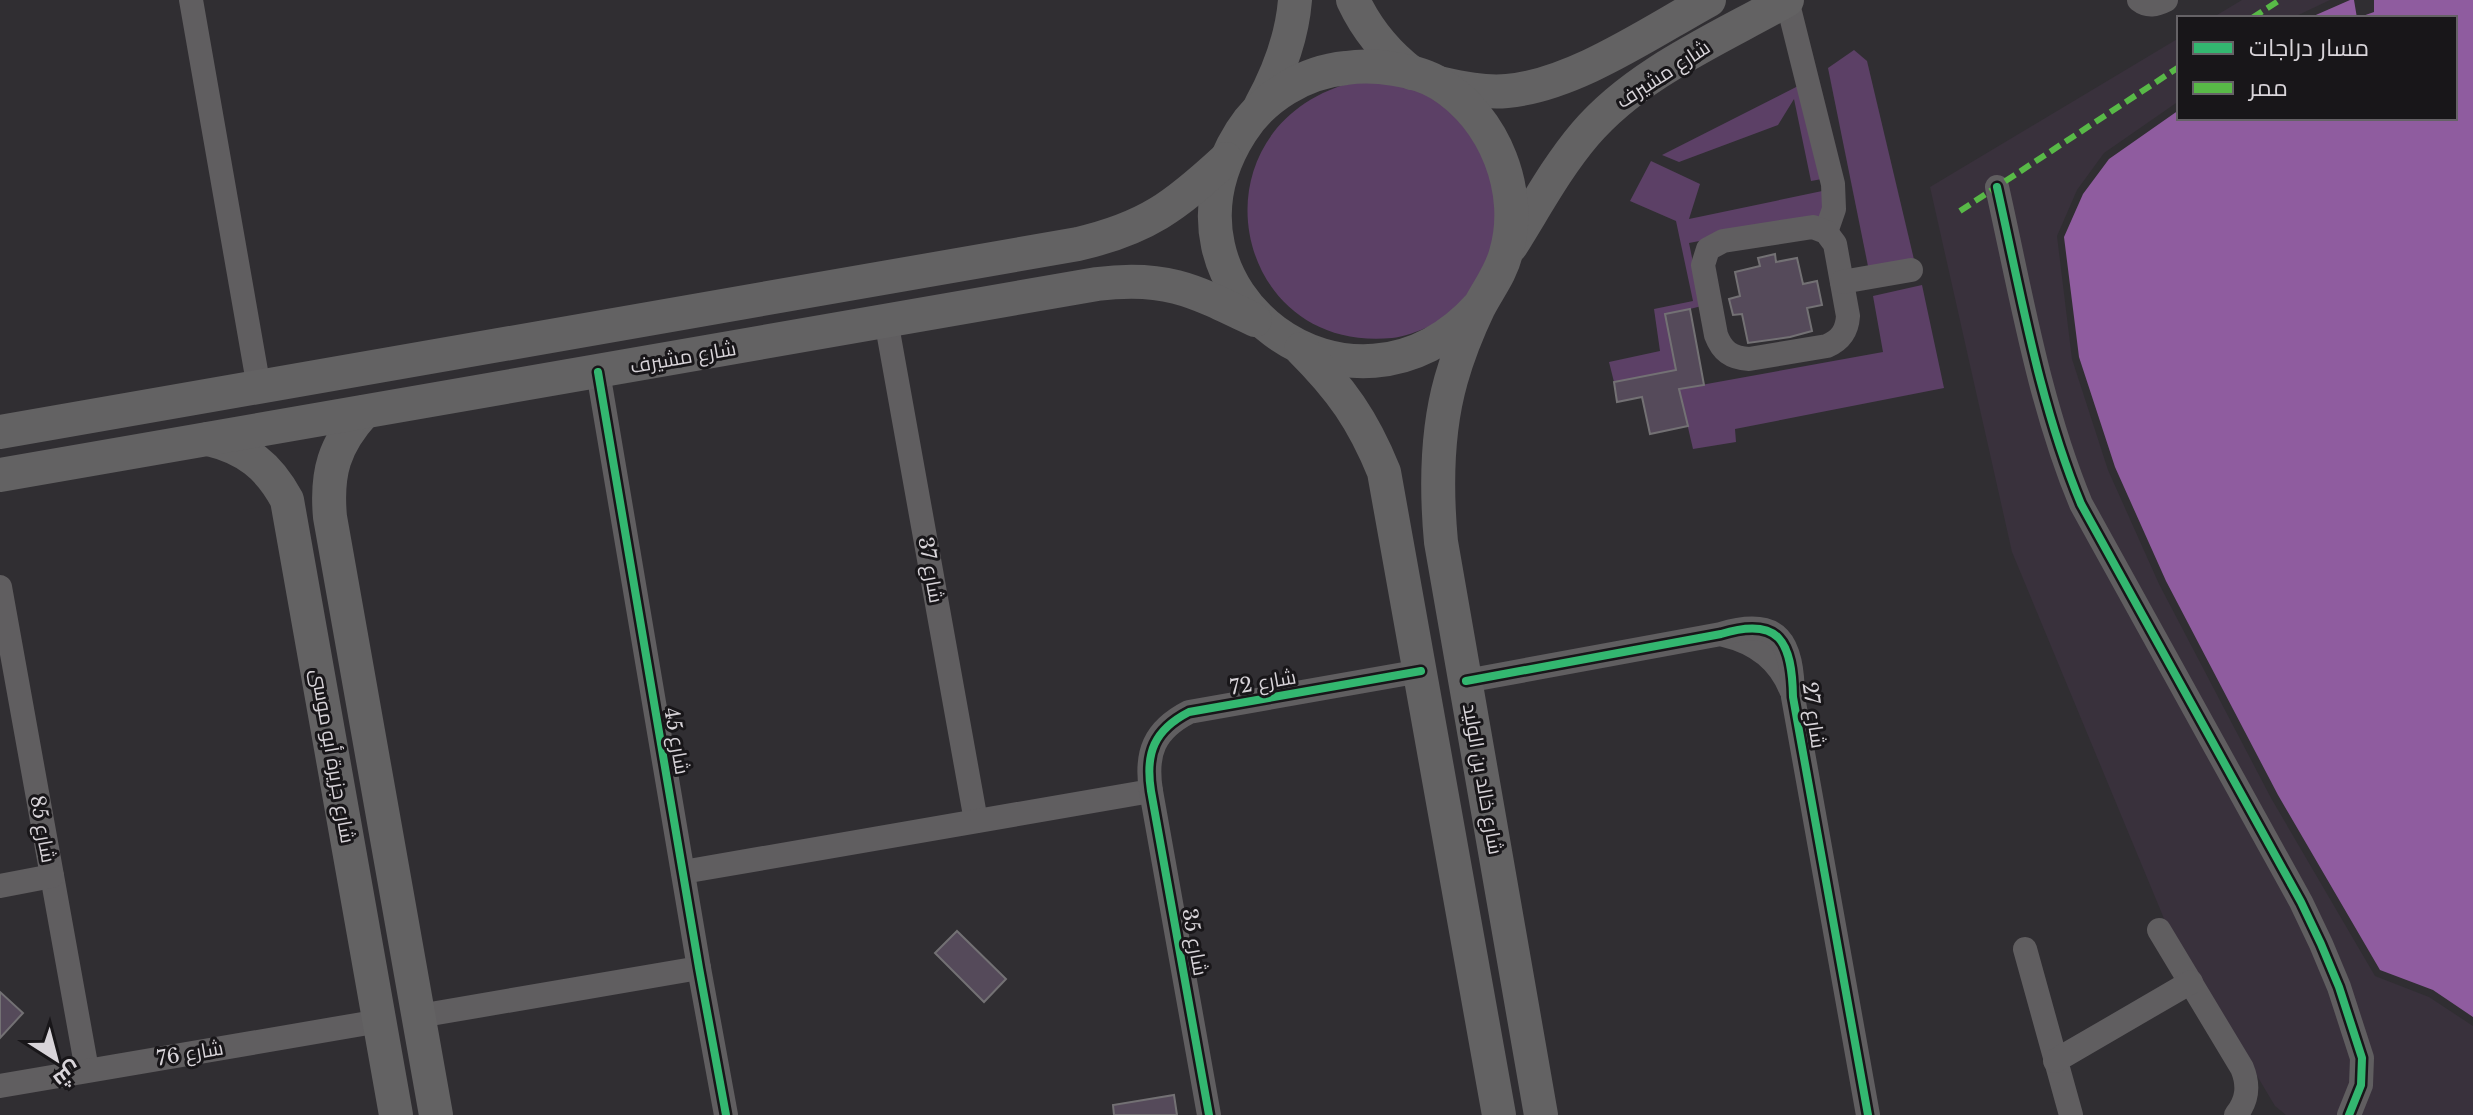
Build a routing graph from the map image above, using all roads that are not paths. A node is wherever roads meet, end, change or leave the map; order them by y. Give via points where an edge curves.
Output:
1 (191, 0) edge
2 (1295, 0) edge
3 (1353, 0) edge
4 (1709, 0) edge
5 (1787, 0) edge
6 (2139, 0) edge
7 (2166, 0) edge
8 (1427, 79) junction
9 (1256, 113) junction
10 (1226, 159) junction
11 (1997, 187) dead end
12 (1826, 232) junction
13 (1507, 253) junction
14 (1911, 270) dead end
15 (1842, 282) junction
16 (1480, 305) junction
17 (886, 320) junction
18 (1266, 326) junction
19 (1301, 349) junction
20 (598, 372) junction
21 (259, 388) junction
22 (364, 412) junction
23 (0, 432) edge
24 (208, 439) junction
25 (0, 475) edge
26 (0, 587) edge
27 (1421, 671) junction
28 (1466, 681) junction
29 (365, 715) junction
30 (328, 723) junction
31 (1150, 783) junction
32 (976, 821) junction
33 (683, 872) junction
34 (52, 876) junction
35 (0, 886) edge
36 (2159, 930) dead end
37 (2025, 949) dead end
38 (699, 968) junction
39 (2191, 982) junction
40 (419, 1016) junction
41 (380, 1021) junction
42 (2055, 1061) junction
43 (87, 1070) junction
44 (0, 1086) edge
45 (396, 1115) edge
46 (436, 1115) edge
47 (726, 1115) edge
48 (1209, 1115) edge
49 (1499, 1115) edge
50 (1541, 1115) edge
51 (1868, 1115) edge
52 (2071, 1115) edge
53 (2236, 1115) edge
54 (2349, 1115) edge

1 - 21 street
2 - 9 main road via 1286,49
3 - 8 main road via 1375,39 1394,59
4 - 8 main road, شارع مشيرف via 1570,76 1538,86 1472,90
5 - 12 street via 1833,184 1834,209
5 - 13 main road, شارع مشيرف via 1646,80 1614,104 1562,163
6 - 7 street via 2157,5
8 - 9 main road, شارع مشيرف via 1392,69 1343,68 1296,83
8 - 13 main road via 1480,122 1495,145 1511,198
9 - 10 main road
10 - 18 main road via 1215,210 1217,236 1233,285
10 - 21 main road via 1168,209 1110,237
11 - 54 street via 2049,416 2081,504 2301,902 2339,987 2362,1058 2361,1085
12 - 15 street via 1835,244
12 - 15 street via 1806,228 1723,241 1708,249 1703,265 1720,345 1728,354 1749,359 1836,342 1847,326
13 - 16 main road
14 - 15 street
16 - 19 main road via 1429,347 1388,360 1343,361
16 - 28 main road, شارع خالد بن الوليد via 1451,381 1438,461 1441,542
17 - 18 main road, شارع مشيرف via 1125,280 1178,287
17 - 20 main road, شارع مشيرف
17 - 32 street, شارع 37
18 - 19 main road
19 - 27 main road via 1351,405 1384,472
20 - 22 main road, شارع مشيرف
20 - 33 street, شارع 45
21 - 23 main road
22 - 24 main road, شارع مشيرف
22 - 29 main road, شارع جزيرة أبو موسى via 337,449 328,494
24 - 25 main road, شارع مشيرف
24 - 30 main road, شارع جزيرة أبو موسى via 229,444 264,466 287,500
26 - 34 street, شارع 85
27 - 31 street, شارع 72 via 1202,709 1167,710 1155,717 1140,741
27 - 49 main road
28 - 50 main road, شارع خالد بن الوليد
28 - 51 street, شارع 27 via 1739,629 1756,627 1783,643 1791,658 1793,697
29 - 30 main road
29 - 40 main road, شارع جزيرة أبو موسى
30 - 41 main road, شارع جزيرة أبو موسى
31 - 32 street
31 - 48 street, شارع 35
32 - 33 street
33 - 38 street, شارع 45
34 - 35 street
34 - 43 street, شارع 85
36 - 39 street
37 - 42 street
38 - 40 street
38 - 47 street, شارع 45
39 - 42 street
39 - 53 street via 2245,1076 2246,1099
40 - 46 main road, شارع جزيرة أبو موسى
41 - 43 street, شارع 76
41 - 45 main road, شارع جزيرة أبو موسى
42 - 52 street
43 - 44 street, شارع 76

